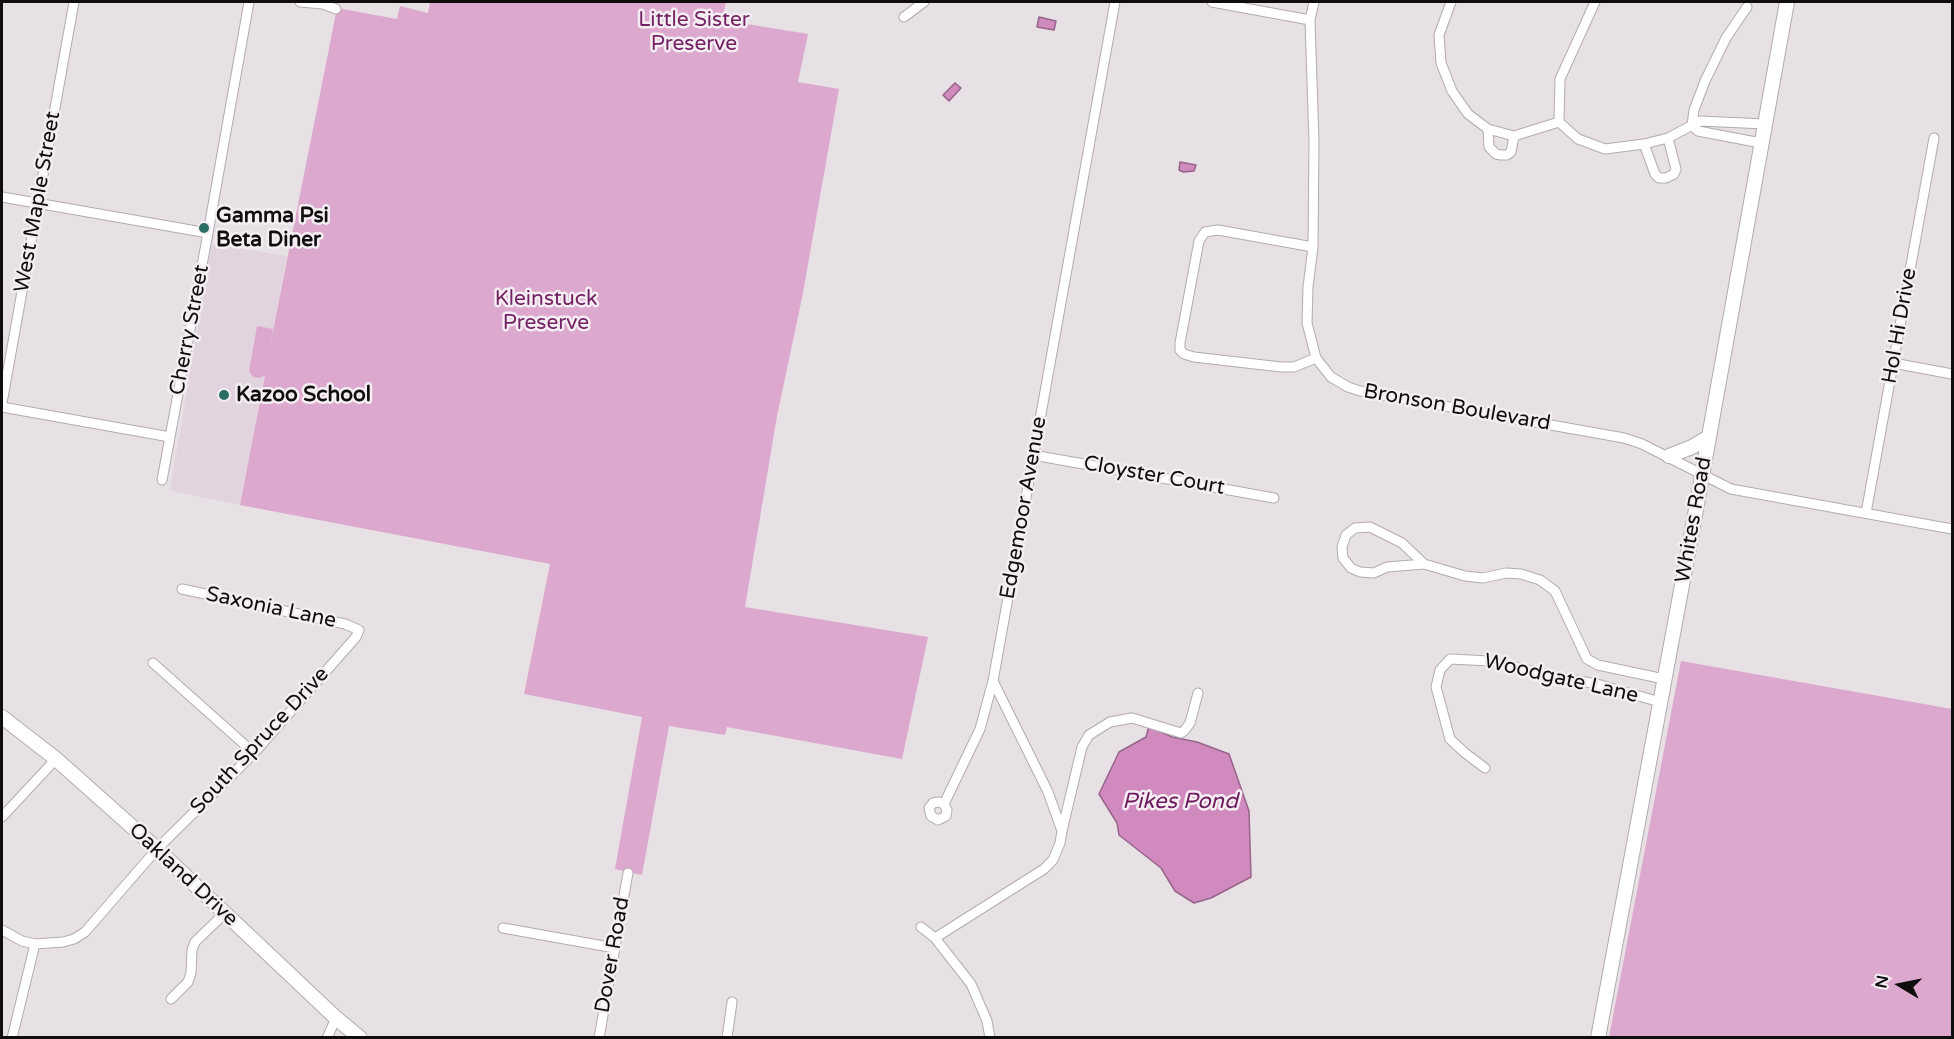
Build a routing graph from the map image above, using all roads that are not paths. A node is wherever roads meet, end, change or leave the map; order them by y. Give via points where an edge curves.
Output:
1 (74, 2) edge
2 (249, 2) edge
3 (300, 2) edge
4 (924, 2) edge
5 (1115, 2) edge
6 (1212, 2) edge
7 (1314, 2) edge
8 (1450, 2) edge
9 (1595, 2) edge
10 (1787, 2) edge
11 (1748, 7) dead end
12 (336, 9) dead end
13 (904, 17) dead end
14 (1310, 20) junction
15 (1560, 122) junction
16 (1765, 124) junction
17 (1692, 125) junction
18 (1488, 129) junction
19 (1514, 136) junction
20 (1668, 138) junction
21 (1934, 138) dead end
22 (1761, 142) junction
23 (1644, 144) junction
24 (2, 197) edge
25 (38, 204) junction
26 (208, 233) junction
27 (1313, 248) junction
28 (1316, 358) junction
29 (1893, 363) junction
30 (1953, 374) edge
31 (2, 405) edge
32 (170, 437) junction
33 (1709, 437) junction
34 (1033, 455) junction
35 (1669, 456) junction
36 (1702, 473) junction
37 (162, 480) dead end
38 (1274, 498) dead end
39 (1866, 513) junction
40 (1953, 529) edge
41 (1424, 564) junction
42 (182, 589) dead end
43 (358, 630) joint
44 (153, 663) dead end
45 (1664, 680) junction
46 (993, 681) junction
47 (1198, 693) dead end
48 (1660, 702) junction
49 (2, 717) edge
50 (254, 753) junction
51 (56, 759) junction
52 (1485, 768) dead end
53 (944, 804) dead end
54 (2, 817) edge
55 (1062, 831) junction
56 (157, 849) junction
57 (628, 873) dead end
58 (225, 913) junction
59 (921, 927) dead end
60 (503, 928) dead end
61 (2, 930) edge
62 (935, 938) junction
63 (34, 944) junction
64 (615, 948) junction
65 (171, 999) dead end
66 (732, 1002) dead end
67 (336, 1018) junction
68 (12, 1038) edge
69 (327, 1038) edge
70 (360, 1038) edge
71 (599, 1038) edge
72 (727, 1038) edge
73 (990, 1038) edge
74 (1598, 1038) edge

1 - 25 street, West Maple Street
2 - 26 street, Cherry Street
3 - 12 street
4 - 13 street
5 - 34 street, Edgemoor Avenue
6 - 14 street
7 - 14 street, Bronson Boulevard
8 - 18 street via 1439,35 1441,63 1452,91 1468,114
9 - 15 street via 1560,79
10 - 16 street, Whites Road
11 - 17 street via 1726,38 1705,81
14 - 27 street, Bronson Boulevard
15 - 19 street
15 - 23 street via 1578,140 1595,147
16 - 17 street via 1700,121
16 - 22 street, Whites Road
17 - 20 street
17 - 22 street via 1698,131
18 - 19 street
18 - 19 street via 1489,147 1496,154 1511,152
20 - 23 street
20 - 23 street via 1676,169 1666,178 1655,174
21 - 29 street, Hol Hi Drive
22 - 33 street, Whites Road
24 - 25 street
25 - 26 street
25 - 31 street, West Maple Street
26 - 32 street, Cherry Street
27 - 28 street, Bronson Boulevard via 1307,323
27 - 28 street via 1218,230 1205,232 1199,241 1180,350 1194,357 1281,368
28 - 35 street, Bronson Boulevard via 1331,377 1360,391 1624,438
29 - 30 street
29 - 39 street, Hol Hi Drive
31 - 32 street
32 - 37 street, Cherry Street
33 - 35 street
33 - 36 street, Whites Road
34 - 38 street, Cloyster Court
34 - 46 street, Edgemoor Avenue
35 - 36 street, Bronson Boulevard
36 - 39 street, Bronson Boulevard via 1731,489
36 - 45 street, Whites Road
39 - 40 street, Bronson Boulevard
41 - 41 street, Woodgate Lane via 1402,543 1370,527 1355,528 1346,535 1342,547 1343,558 1360,572
41 - 45 street, Woodgate Lane via 1464,576 1483,578 1506,573 1540,580 1555,591 1587,659
42 - 43 street, Saxonia Lane
43 - 50 street, South Spruce Drive via 357,637
44 - 50 street
45 - 48 street, Whites Road
46 - 53 street, Edgemoor Avenue via 981,729
46 - 55 street via 1048,792
47 - 55 street via 1190,723 1181,733 1132,718 1110,722 1089,735 1082,747
48 - 52 street, Woodgate Lane via 1490,661 1450,659 1440,670 1436,687 1450,739
48 - 74 street, Whites Road
49 - 51 street, Oakland Drive
50 - 56 street, South Spruce Drive
51 - 54 street
51 - 56 street, Oakland Drive
55 - 62 street via 1057,852 1044,869
56 - 58 street, Oakland Drive
56 - 63 street, South Spruce Drive via 85,932 63,942
57 - 64 street, Dover Road
58 - 65 street via 195,942 188,982
58 - 67 street, Oakland Drive
59 - 62 street
60 - 64 street
61 - 63 street
62 - 73 street via 971,984
63 - 68 street
64 - 71 street, Dover Road
66 - 72 street
67 - 69 street
67 - 70 street, Oakland Drive

